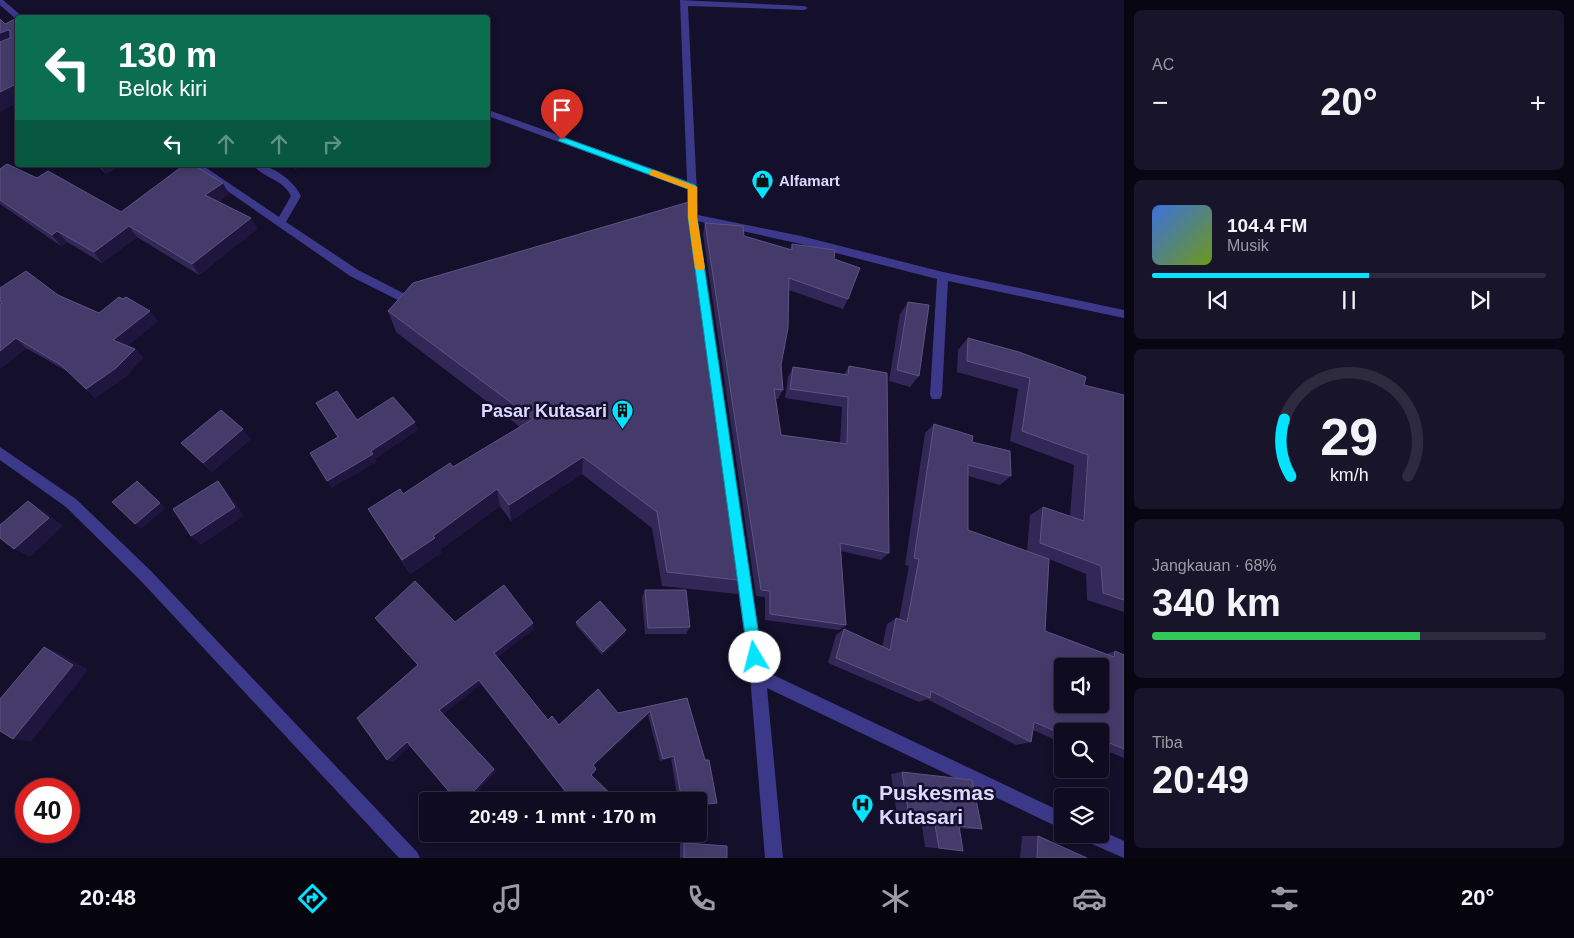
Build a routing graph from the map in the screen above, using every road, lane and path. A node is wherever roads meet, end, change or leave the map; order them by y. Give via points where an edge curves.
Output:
1 (0, 1) edge
2 (684, 2) edge
3 (804, 8) dead end
4 (16, 15) edge
5 (490, 113) edge
6 (198, 167) edge
7 (260, 167) dead end
8 (692, 187) junction
9 (693, 217) junction
10 (280, 223) junction
11 (674, 223) edge
12 (696, 236) edge
13 (943, 276) junction
14 (426, 296) edge
15 (1124, 314) edge
16 (936, 395) dead end
17 (0, 453) edge
18 (741, 559) edge
19 (758, 676) junction
20 (1054, 817) edge
21 (1109, 843) edge
22 (1124, 850) edge
23 (411, 858) edge
24 (774, 858) edge

1 - 4 street
2 - 3 street
2 - 8 street
5 - 8 street
6 - 10 street
7 - 10 street via 295,190 296,196
8 - 9 street
9 - 11 street
9 - 12 street
9 - 13 street
10 - 14 street via 354,273 389,292 406,299
13 - 15 street
13 - 16 street
17 - 23 street via 71,503 146,576
18 - 19 street
19 - 20 street
19 - 24 street
21 - 22 street

